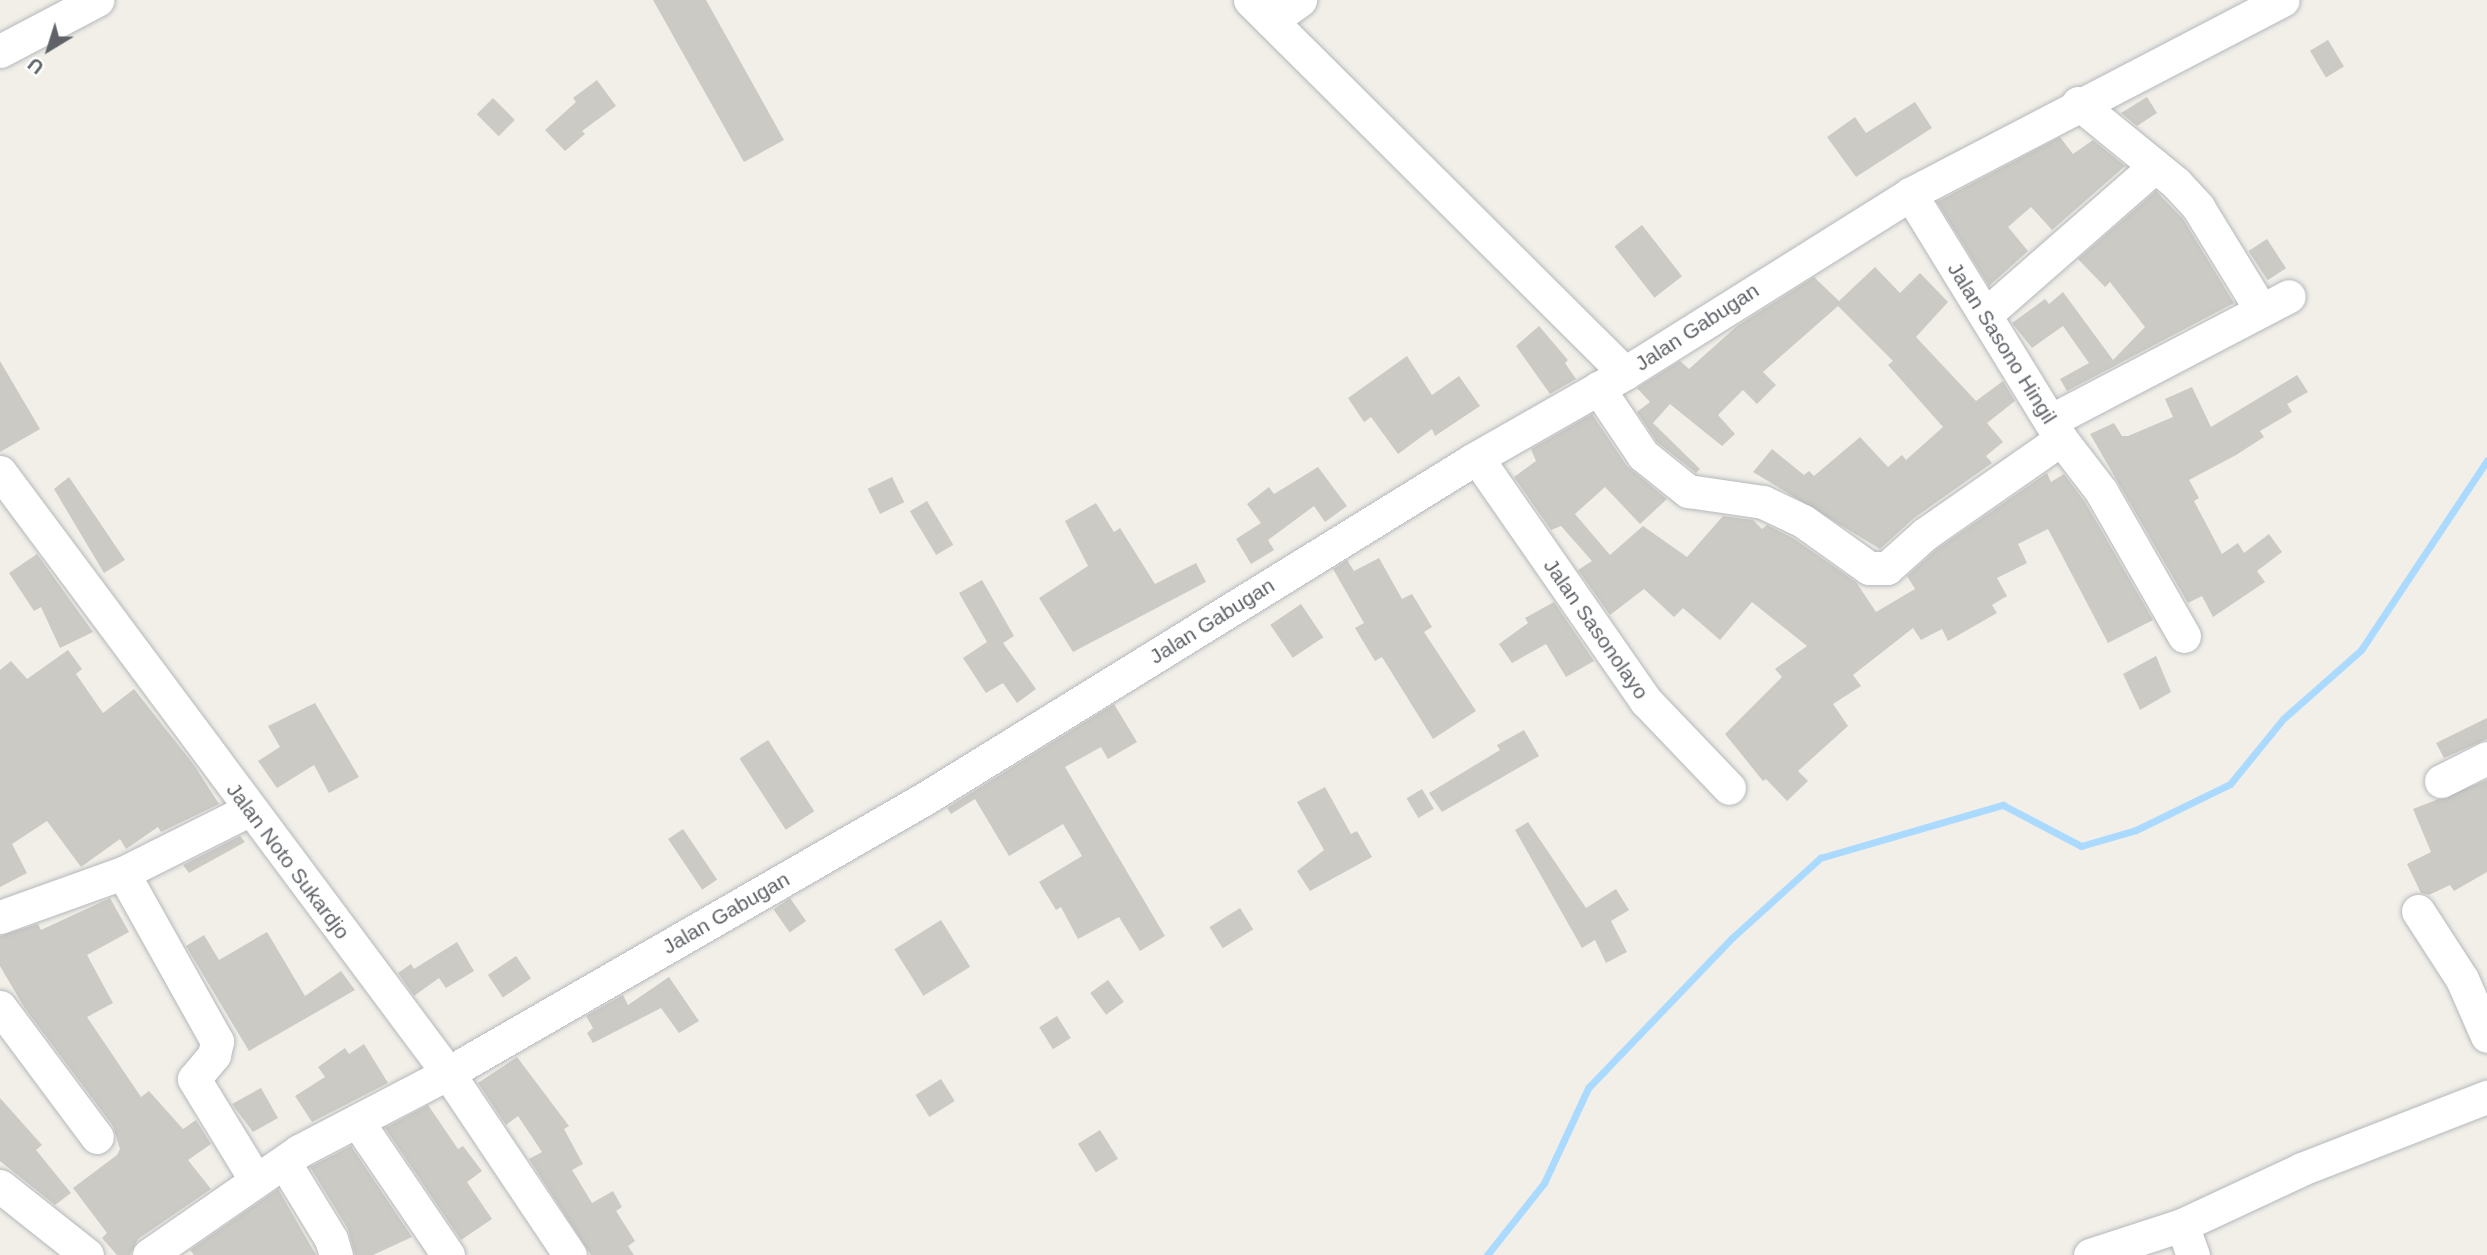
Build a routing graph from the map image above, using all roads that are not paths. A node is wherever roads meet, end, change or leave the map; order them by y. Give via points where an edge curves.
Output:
1 (97, 0) edge
2 (1300, 0) edge
3 (2282, 0) edge
4 (55, 9) edge
5 (1260, 10) edge
6 (0, 51) edge
7 (2078, 103) junction
8 (2155, 166) junction
9 (1910, 194) junction
10 (1985, 315) junction
11 (1612, 381) junction
12 (2057, 430) junction
13 (1477, 458) junction
14 (0, 472) edge
15 (2183, 636) dead end
16 (2487, 758) edge
17 (2441, 782) dead end
18 (1729, 788) dead end
19 (248, 810) junction
20 (123, 873) junction
21 (2418, 911) dead end
22 (0, 917) edge
23 (2478, 993) edge
24 (0, 1007) edge
25 (2487, 1036) edge
26 (448, 1073) junction
27 (2487, 1097) edge
28 (357, 1121) junction
29 (97, 1137) dead end
30 (284, 1162) junction
31 (255, 1179) junction
32 (0, 1186) edge
33 (2187, 1240) edge
34 (87, 1255) edge
35 (149, 1255) edge
36 (336, 1255) edge
37 (448, 1255) edge
38 (570, 1255) edge
39 (2090, 1255) edge

1 - 4 street
2 - 5 street
3 - 7 street, Jalan Gabugan
4 - 6 street
5 - 11 street
7 - 8 street
7 - 9 street, Jalan Gabugan
8 - 10 street
8 - 12 street via 2198,207 2275,303
9 - 10 street, Jalan Sasono Hingil
9 - 11 street, Jalan Gabugan
10 - 12 street, Jalan Sasono Hingil
11 - 12 street, Jalan Sasono Hingil via 1643,455 1688,491 1763,502 1803,521 1876,571 1887,568
11 - 13 street, Jalan Gabugan
12 - 15 street via 2101,491
13 - 18 street, Jalan Sasonolayo via 1646,701
13 - 26 street, Jalan Gabugan via 924,799
14 - 19 street, Jalan Noto Sukardjo
16 - 17 street
19 - 20 street
19 - 26 street, Jalan Noto Sukardjo
20 - 22 street
20 - 31 street via 217,1041 214,1055 194,1079
21 - 23 street
23 - 25 street
24 - 29 street
26 - 28 street, Jalan Gabugan
26 - 38 street, Jalan Noto Sukardjo
27 - 33 street via 2302,1169
28 - 30 street, Jalan Gabugan
28 - 37 street
30 - 31 street, Jalan Gabugan
30 - 36 street
31 - 35 street, Jalan Gabugan
32 - 34 street
33 - 39 street

